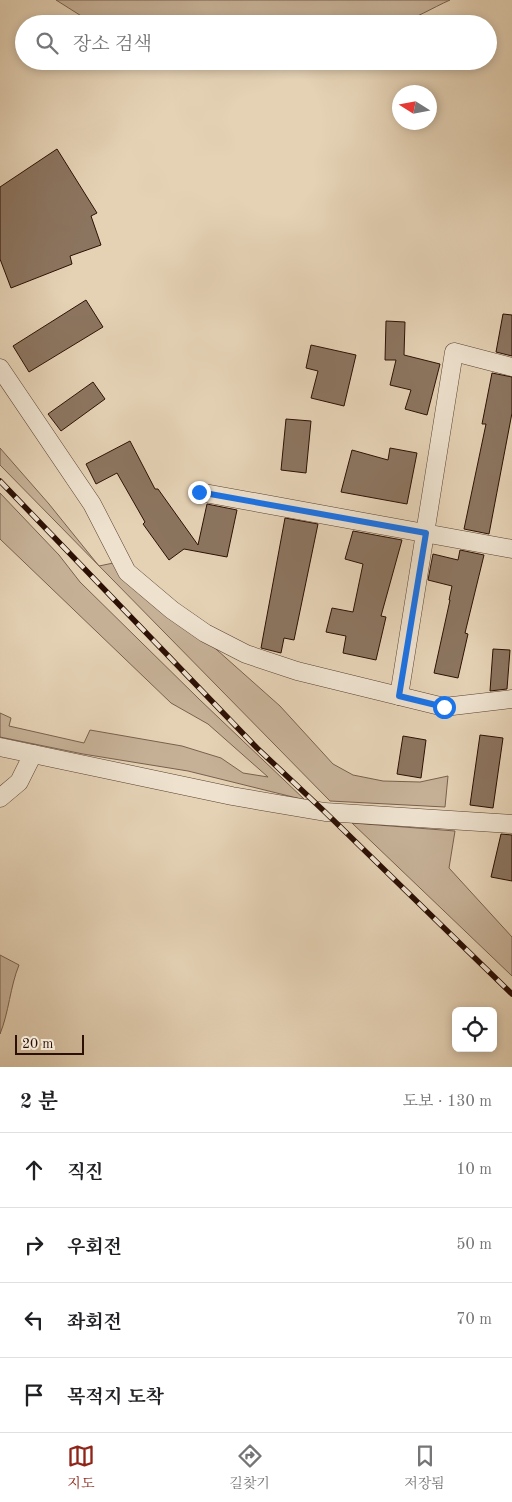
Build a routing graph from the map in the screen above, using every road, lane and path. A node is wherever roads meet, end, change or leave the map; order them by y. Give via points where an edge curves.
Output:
1 (512, 367) edge
2 (0, 368) edge
3 (199, 492) dead end
4 (426, 533) junction
5 (512, 549) edge
6 (399, 696) junction
7 (512, 699) edge
8 (0, 746) edge
9 (33, 754) junction
10 (0, 798) edge
11 (512, 824) edge

1 - 4 street via 454,352
2 - 6 street via 92,504 127,572 172,610 205,634 246,654 297,672
3 - 4 street
4 - 5 street
4 - 6 street
6 - 7 street via 444,707
8 - 9 street
9 - 10 street via 19,782
9 - 11 street via 325,812

